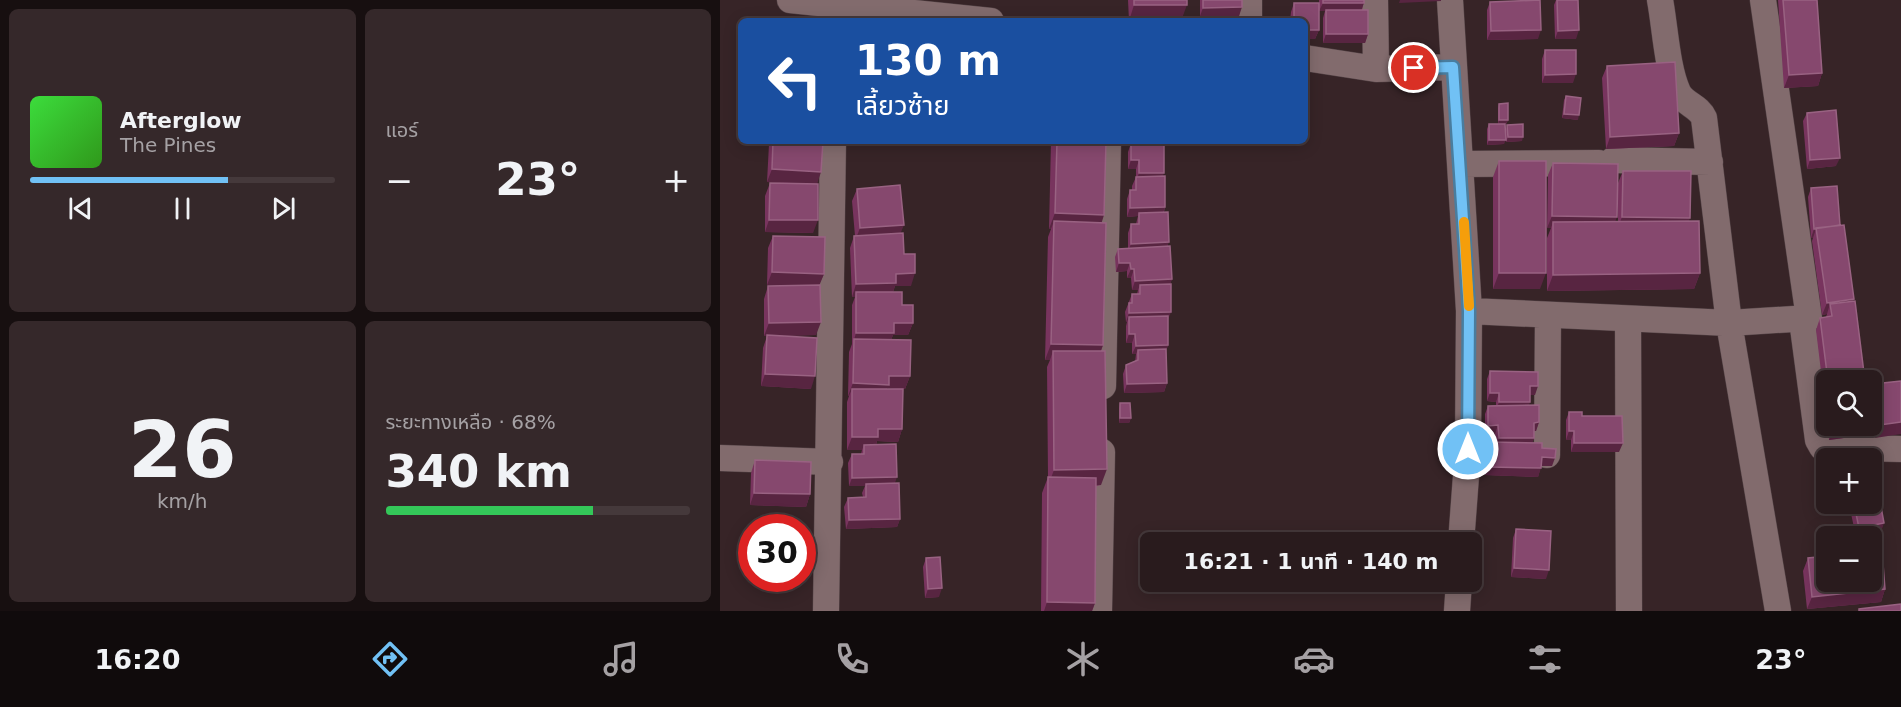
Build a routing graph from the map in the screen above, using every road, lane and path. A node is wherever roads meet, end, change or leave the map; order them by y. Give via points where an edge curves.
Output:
1 (790, 0) edge
2 (1249, 0) edge
3 (1375, 0) edge
4 (1450, 0) edge
5 (1660, 0) edge
6 (1763, 0) edge
7 (965, 9) edge
8 (835, 12) edge
9 (984, 18) edge
10 (1249, 18) edge
11 (1308, 58) edge
12 (1453, 67) junction
13 (1376, 69) junction
14 (833, 144) edge
15 (1108, 144) edge
16 (1710, 162) junction
17 (1461, 164) junction
18 (1469, 311) junction
19 (1548, 315) junction
20 (1628, 319) junction
21 (1802, 320) junction
22 (1729, 323) junction
23 (1901, 449) edge
24 (1547, 455) edge
25 (720, 458) edge
26 (830, 462) junction
27 (1462, 532) edge
28 (1458, 592) edge
29 (826, 611) edge
30 (1099, 611) edge
31 (1456, 611) edge
32 (1629, 611) edge
33 (1778, 611) edge

1 - 8 street
2 - 10 street
3 - 13 street
4 - 12 street
5 - 16 street via 1673,78 1682,98 1702,113
6 - 21 street via 1809,318
7 - 8 street
7 - 9 street
11 - 13 street
12 - 13 street
12 - 17 street
14 - 26 street
15 - 30 street
16 - 17 street
16 - 22 street
17 - 18 street
18 - 19 street
18 - 27 street via 1468,449
19 - 20 street
19 - 24 street
20 - 22 street
20 - 32 street
21 - 22 street
21 - 23 street via 1822,447
22 - 33 street
25 - 26 street
26 - 29 street
28 - 31 street

